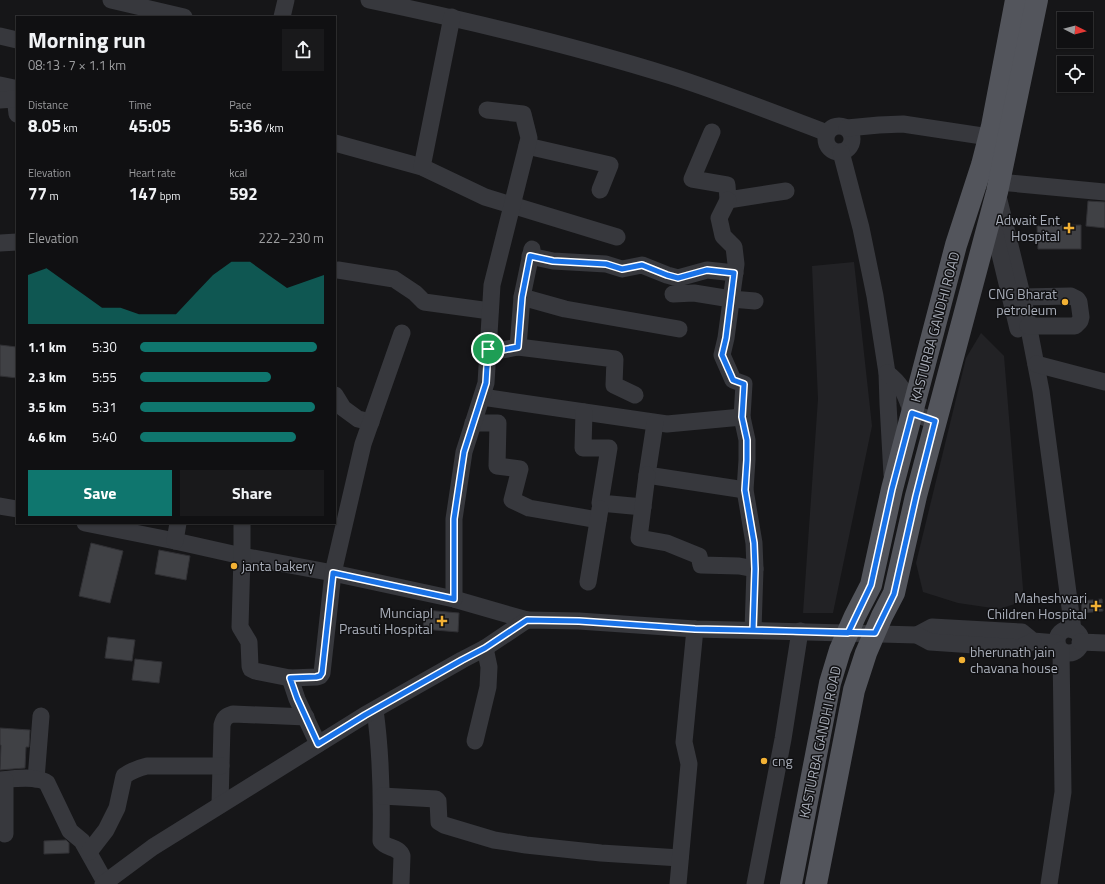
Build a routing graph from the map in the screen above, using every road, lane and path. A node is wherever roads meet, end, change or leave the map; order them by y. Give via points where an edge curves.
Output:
1 (111, 0) edge
2 (286, 0) edge
3 (369, 0) edge
4 (1016, 0) edge
5 (1037, 0) edge
6 (180, 16) edge
7 (282, 16) edge
8 (452, 18) junction
9 (0, 36) edge
10 (16, 40) edge
11 (0, 85) edge
12 (11, 104) edge
13 (487, 110) dead end
14 (847, 128) junction
15 (712, 132) dead end
16 (827, 133) junction
17 (989, 137) junction
18 (336, 143) edge
19 (527, 146) junction
20 (841, 152) junction
21 (422, 167) junction
22 (998, 187) junction
23 (600, 190) dead end
24 (786, 191) dead end
25 (1105, 192) edge
26 (728, 200) junction
27 (512, 204) junction
28 (990, 217) junction
29 (617, 237) dead end
30 (16, 242) edge
31 (0, 243) edge
32 (338, 270) dead end
33 (734, 273) junction
34 (673, 294) dead end
35 (522, 297) junction
36 (1023, 298) junction
37 (731, 300) junction
38 (755, 301) dead end
39 (490, 312) junction
40 (1028, 326) junction
41 (679, 329) dead end
42 (402, 333) dead end
43 (518, 347) junction
44 (488, 349) junction
45 (1036, 364) junction
46 (887, 373) junction
47 (1105, 382) edge
48 (635, 395) dead end
49 (336, 397) edge
50 (482, 397) junction
51 (584, 412) junction
52 (912, 413) junction
53 (742, 417) junction
54 (935, 421) junction
55 (371, 422) junction
56 (473, 423) junction
57 (656, 423) junction
58 (647, 475) junction
59 (892, 489) junction
60 (745, 490) junction
61 (600, 502) junction
62 (0, 506) edge
63 (643, 507) junction
64 (16, 509) edge
65 (598, 520) junction
66 (90, 524) edge
67 (178, 524) edge
68 (242, 524) edge
69 (175, 541) junction
70 (242, 556) junction
71 (755, 569) junction
72 (333, 573) junction
73 (588, 582) dead end
74 (454, 599) junction
75 (527, 620) junction
76 (695, 629) junction
77 (753, 630) junction
78 (800, 632) junction
79 (848, 633) junction
80 (875, 633) junction
81 (1068, 641) junction
82 (1105, 643) edge
83 (485, 648) junction
84 (290, 678) junction
85 (375, 710) junction
86 (41, 716) dead end
87 (306, 717) junction
88 (475, 741) dead end
89 (318, 744) junction
90 (221, 766) junction
91 (36, 779) junction
92 (2, 780) edge
93 (382, 796) junction
94 (220, 805) junction
95 (5, 834) dead end
96 (89, 852) junction
97 (680, 858) junction
98 (104, 883) edge
99 (401, 884) edge
100 (678, 884) edge
101 (755, 884) edge
102 (792, 884) edge
103 (816, 884) edge
104 (1050, 884) edge
105 (1059, 884) edge

1 - 6 street
2 - 7 street
3 - 8 street
4 - 17 main road, KASTURBA GANDHI ROAD
5 - 22 main road, KASTURBA GANDHI ROAD
8 - 16 street via 573,48 670,76
8 - 21 street
9 - 10 street
11 - 12 street via 14,88
13 - 19 street via 523,114 529,138
14 - 16 street via 838,126
14 - 17 street via 903,124
14 - 20 street via 852,140 848,148
15 - 26 street via 692,179 727,185
16 - 20 street via 826,141 829,148
17 - 52 main road, KASTURBA GANDHI ROAD via 956,245
18 - 21 street
19 - 23 street via 610,166
19 - 27 street
20 - 46 street via 861,228
21 - 27 street via 485,197
22 - 25 street
22 - 28 main road, KASTURBA GANDHI ROAD
22 - 36 street
24 - 26 street
26 - 33 street via 719,218 723,236 734,247
27 - 29 street
27 - 39 street via 492,285
28 - 54 main road, KASTURBA GANDHI ROAD
28 - 81 street via 1034,392
30 - 31 street
32 - 39 street via 394,278 424,302
33 - 35 street via 707,270 678,278 642,265 622,269 606,264 553,261 531,253
33 - 37 street
34 - 37 street via 694,293
35 - 41 street via 565,309
35 - 43 street
36 - 40 street
36 - 40 street via 1071,296 1079,302 1081,317 1075,326
37 - 38 street
37 - 53 street via 722,355 733,380 744,384
39 - 44 street
40 - 45 street
42 - 55 street
43 - 44 street
43 - 48 street via 615,359 614,385
44 - 50 street via 486,383
45 - 47 street
45 - 81 street
46 - 52 street via 902,386
46 - 59 street
49 - 55 street via 343,408 358,419
50 - 51 street
50 - 56 street
51 - 57 street
51 - 61 street via 583,448 609,448
52 - 54 street
52 - 59 main road, KASTURBA GANDHI ROAD
53 - 57 street
53 - 60 street via 747,440
54 - 80 main road, KASTURBA GANDHI ROAD via 894,594
55 - 72 street via 363,444
56 - 65 street via 498,423 497,466 520,469 512,500 528,508
56 - 74 street via 464,452 454,519
57 - 58 street
58 - 60 street
58 - 63 street
59 - 79 main road, KASTURBA GANDHI ROAD via 871,585
60 - 71 street via 754,543
61 - 63 street
61 - 65 street
62 - 64 street
63 - 71 street via 639,538 667,543 699,556 701,565
65 - 73 street
66 - 69 street
67 - 69 street
68 - 70 street
69 - 70 street
70 - 72 street
70 - 84 street via 240,627 249,642 250,666 255,671
71 - 77 street
72 - 74 street
72 - 84 street via 322,673 316,677
74 - 75 street
75 - 76 street
75 - 83 street
76 - 77 street
76 - 97 street via 684,742 689,764
77 - 78 street
78 - 79 street
78 - 101 street via 783,739
79 - 80 street
79 - 102 main road, KASTURBA GANDHI ROAD via 830,683
80 - 81 street via 917,635 932,627 1022,632 1033,641
80 - 103 main road, KASTURBA GANDHI ROAD via 854,690
81 - 82 street
81 - 104 street via 1063,792
81 - 105 street via 1072,793
83 - 85 street
83 - 88 street via 489,667 488,687
84 - 87 street
85 - 89 street
85 - 93 street
86 - 91 street
87 - 89 street
87 - 90 street via 228,715 222,725
89 - 94 street
90 - 94 street
90 - 96 street via 147,766 129,772 124,776 116,808 106,830
91 - 92 street
91 - 96 street via 47,784 70,831 82,841
92 - 95 street
93 - 97 street via 436,799 439,822 494,840
93 - 99 street via 381,841 398,850 402,856
94 - 98 street via 153,847
96 - 98 street
97 - 100 street

